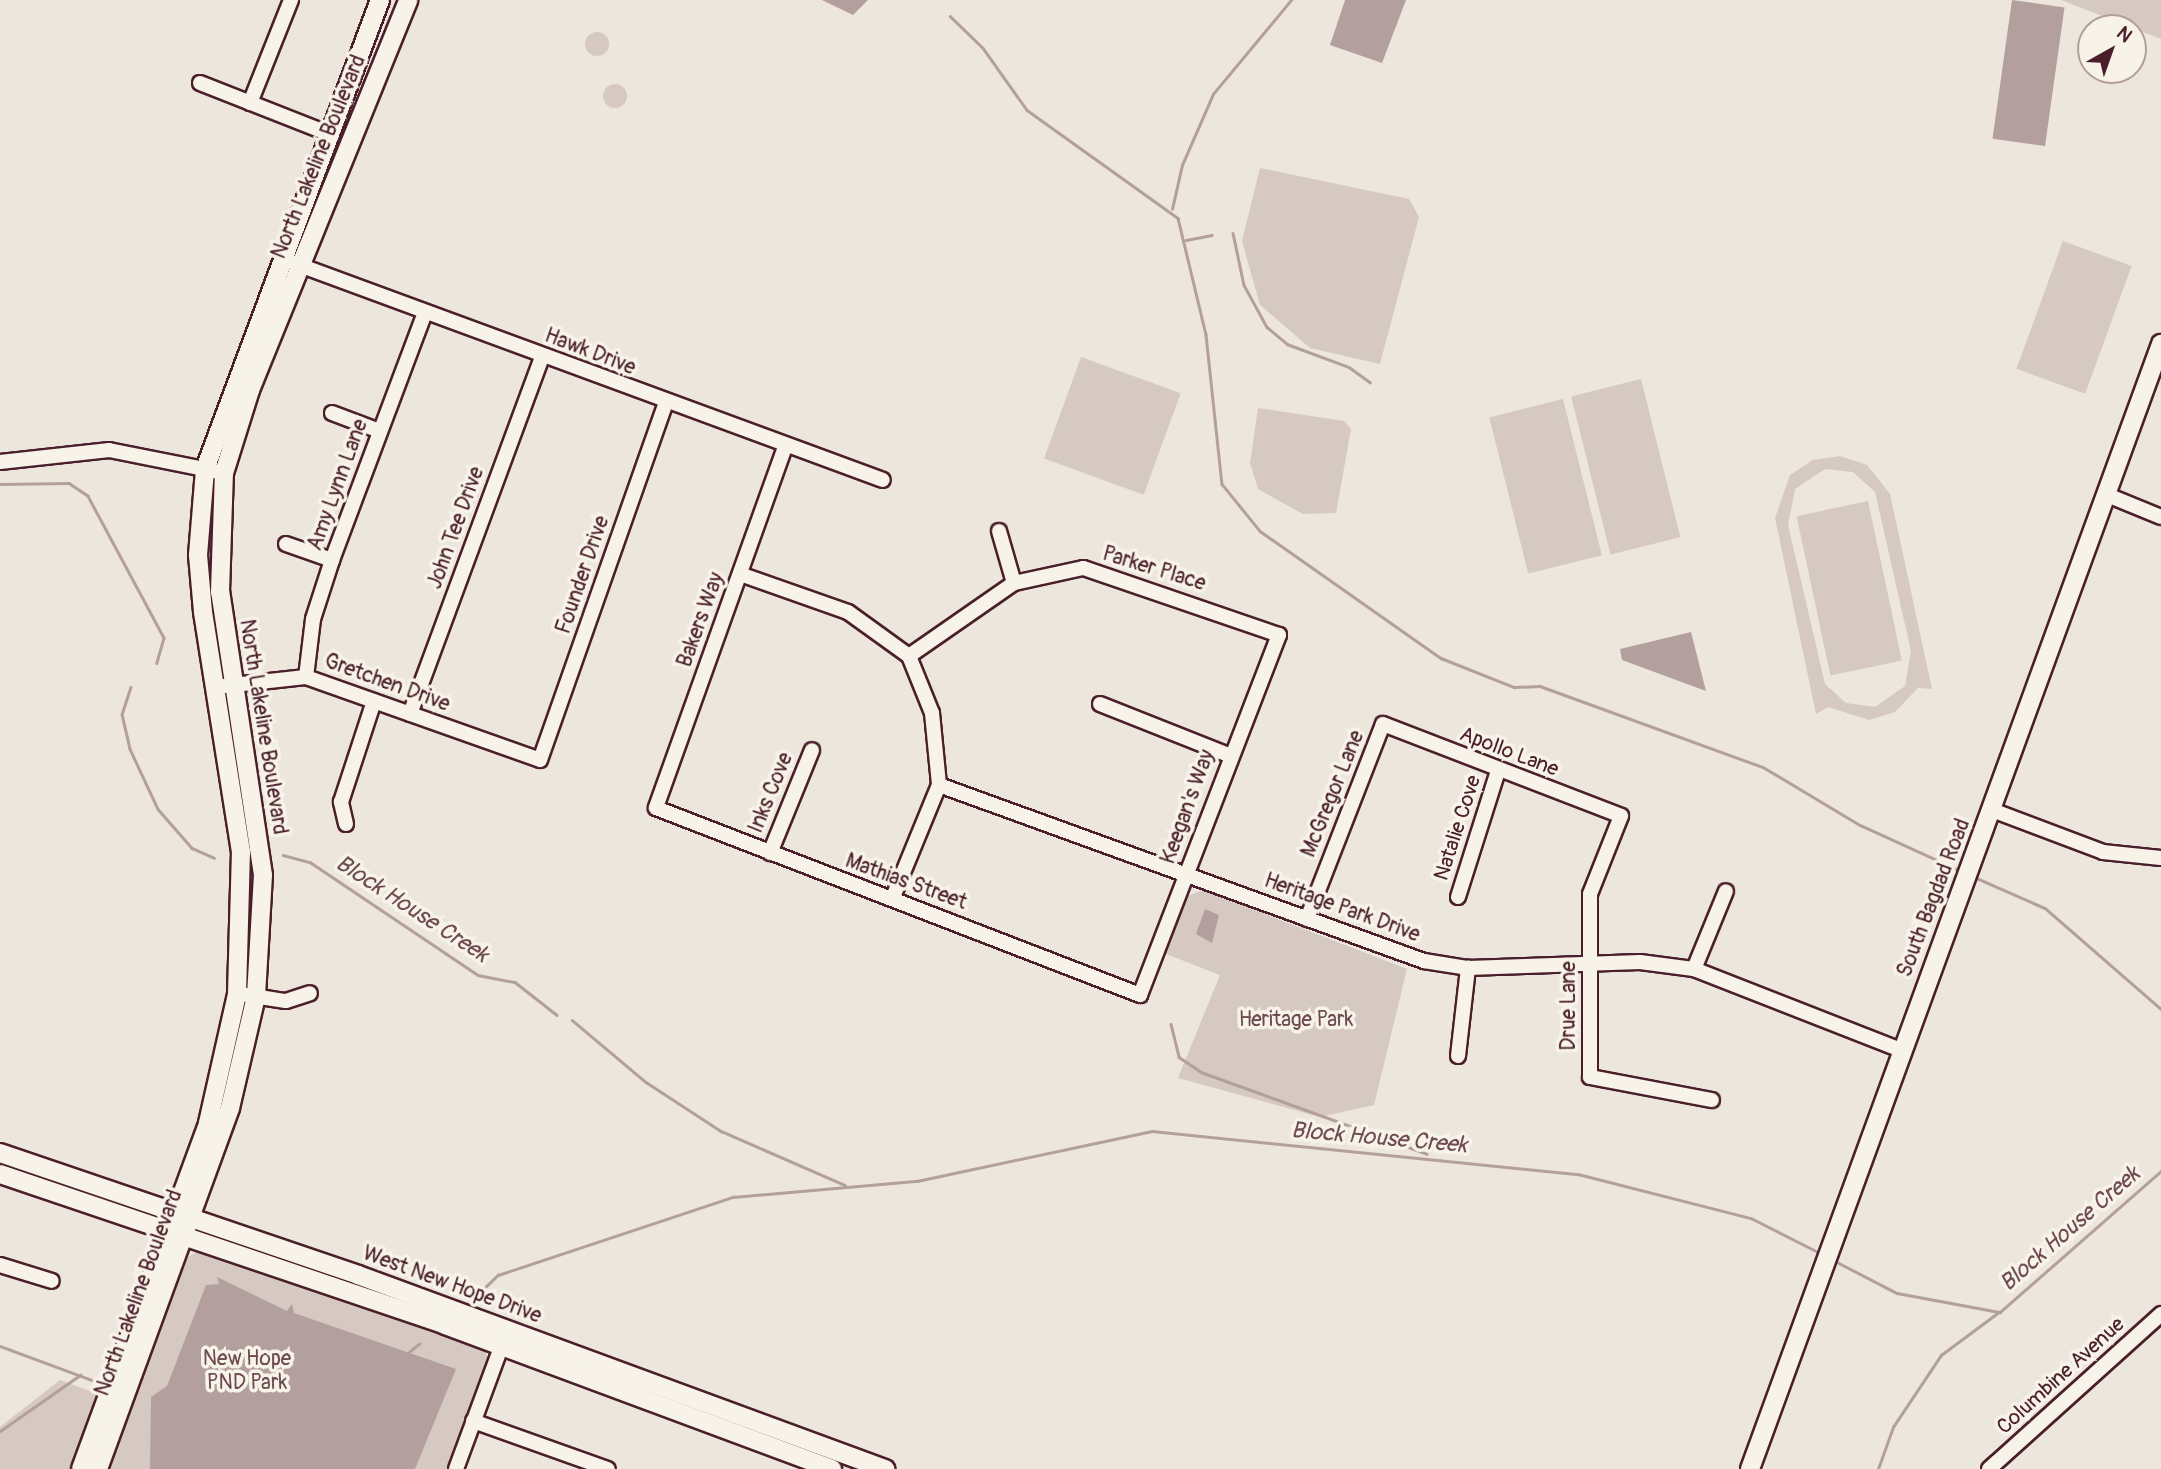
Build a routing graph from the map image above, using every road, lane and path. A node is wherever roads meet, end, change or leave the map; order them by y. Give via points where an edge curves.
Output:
1 (291, 0) edge
2 (380, 0) edge
3 (408, 0) edge
4 (200, 83) dead end
5 (250, 103) junction
6 (332, 135) junction
7 (291, 262) junction
8 (425, 313) junction
9 (2161, 344) edge
10 (542, 357) junction
11 (666, 403) junction
12 (331, 413) dead end
13 (380, 431) junction
14 (785, 447) junction
15 (0, 462) edge
16 (205, 469) junction
17 (224, 473) junction
18 (883, 480) dead end
19 (2107, 495) junction
20 (2161, 517) edge
21 (999, 531) dead end
22 (286, 544) dead end
23 (332, 560) junction
24 (740, 574) junction
25 (1014, 583) junction
26 (1279, 635) joint
27 (909, 656) junction
28 (306, 677) junction
29 (234, 685) junction
30 (215, 687) junction
31 (373, 701) junction
32 (1100, 704) dead end
33 (410, 714) junction
34 (1383, 724) joint
35 (812, 750) dead end
36 (1229, 755) junction
37 (540, 760) joint
38 (1498, 771) junction
39 (939, 785) junction
40 (656, 808) joint
41 (1992, 810) junction
42 (1621, 816) joint
43 (346, 824) dead end
44 (770, 853) junction
45 (2161, 858) edge
46 (1186, 873) junction
47 (1726, 891) dead end
48 (893, 897) junction
49 (1458, 897) dead end
50 (1307, 919) junction
51 (1590, 962) junction
52 (1468, 968) junction
53 (1694, 970) junction
54 (310, 993) dead end
55 (237, 994) junction
56 (1140, 995) joint
57 (256, 996) junction
58 (1901, 1050) junction
59 (1458, 1056) dead end
60 (1712, 1100) dead end
61 (0, 1153) edge
62 (0, 1174) edge
63 (182, 1217) junction
64 (175, 1236) junction
65 (0, 1265) edge
66 (52, 1281) dead end
67 (337, 1290) junction
68 (422, 1298) junction
69 (2161, 1314) edge
70 (508, 1329) junction
71 (501, 1347) junction
72 (473, 1421) junction
73 (837, 1463) edge
74 (81, 1469) edge
75 (98, 1469) edge
76 (456, 1469) edge
77 (608, 1469) edge
78 (885, 1469) edge
79 (1750, 1469) edge
80 (1989, 1469) edge

1 - 5 street
2 - 6 main road, North Lakeline Boulevard
3 - 7 main road, North Lakeline Boulevard
4 - 5 street
5 - 6 street
6 - 7 main road, North Lakeline Boulevard
7 - 8 street, Hawk Drive
7 - 16 main road, North Lakeline Boulevard
7 - 17 main road, North Lakeline Boulevard
8 - 10 street, Hawk Drive
8 - 13 street, Amy Lynn Lane
9 - 19 main road, South Bagdad Road
10 - 11 street, Hawk Drive
10 - 33 street, John Tee Drive
11 - 14 street, Hawk Drive
11 - 37 street, Founder Drive
12 - 13 street
13 - 23 street, Amy Lynn Lane
14 - 18 street, Hawk Drive
14 - 24 street, Bakers Way
15 - 16 street via 93,449
16 - 17 street
16 - 30 main road, North Lakeline Boulevard via 198,555
17 - 29 main road, North Lakeline Boulevard via 220,592
19 - 20 street
19 - 41 main road, South Bagdad Road
21 - 25 street
22 - 23 street
23 - 28 street, Amy Lynn Lane via 313,620
24 - 27 street via 848,612
24 - 40 street, Bakers Way
25 - 26 street, Parker Place via 1083,568
25 - 27 street, Parker Place
26 - 36 street, Keegan's Way
27 - 39 street via 932,713
28 - 29 street, Gretchen Drive
28 - 31 street, Gretchen Drive
29 - 30 street, Gretchen Drive
29 - 57 main road, North Lakeline Boulevard via 263,875
30 - 55 main road, North Lakeline Boulevard via 241,852
31 - 33 street, Gretchen Drive
31 - 43 street via 341,802
32 - 36 street
33 - 37 street, Gretchen Drive
34 - 38 street, Apollo Lane
34 - 50 street, McGregor Lane
35 - 44 street, Inks Cove
36 - 46 street, Keegan's Way
38 - 42 street, Apollo Lane
38 - 49 street, Natalie Cove
39 - 46 street, Heritage Park Drive
39 - 48 street
40 - 44 street, Mathias Street
41 - 45 street via 2116,855
41 - 58 main road, South Bagdad Road
42 - 51 street, Drue Lane via 1590,894
44 - 48 street, Mathias Street
46 - 50 street, Heritage Park Drive
46 - 56 street, Keegan's Way
47 - 53 street
48 - 56 street, Mathias Street
50 - 52 street, Heritage Park Drive via 1386,949
51 - 52 street, Heritage Park Drive
51 - 53 street, Heritage Park Drive
51 - 60 street, Drue Lane via 1590,1077
52 - 59 street
53 - 58 street, Heritage Park Drive
54 - 57 street via 286,1002
55 - 57 street
55 - 63 main road, North Lakeline Boulevard
57 - 63 main road, North Lakeline Boulevard via 230,1108
58 - 79 main road, South Bagdad Road
61 - 63 main road, West New Hope Drive
62 - 64 main road, West New Hope Drive
63 - 64 main road, North Lakeline Boulevard
63 - 68 main road, West New Hope Drive
64 - 67 main road, West New Hope Drive
64 - 74 main road, North Lakeline Boulevard
64 - 75 main road, North Lakeline Boulevard
65 - 66 street
67 - 68 main road via 352,1284 405,1302
67 - 71 main road, West New Hope Drive
68 - 70 main road, West New Hope Drive
69 - 80 street, Columbine Avenue
70 - 71 street
70 - 73 main road, West New Hope Drive
71 - 72 street
71 - 73 main road, West New Hope Drive
72 - 76 street
72 - 77 street
73 - 78 main road, West New Hope Drive

